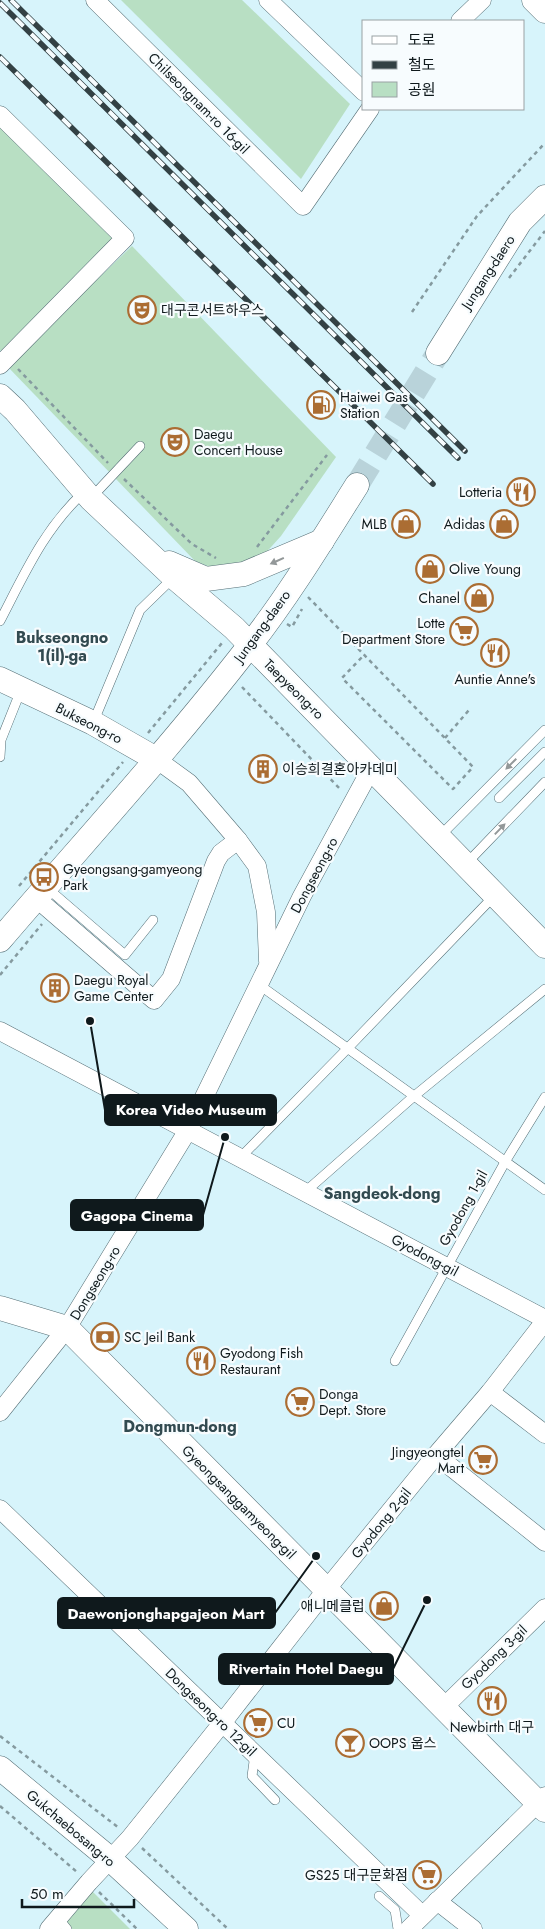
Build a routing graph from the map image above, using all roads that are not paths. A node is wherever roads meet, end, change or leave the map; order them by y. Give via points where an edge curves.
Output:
1 (96, 0) edge
2 (268, 0) edge
3 (482, 0) edge
4 (534, 0) edge
5 (545, 11) edge
6 (461, 20) edge
7 (362, 90) edge
8 (369, 110) edge
9 (0, 115) edge
10 (545, 197) edge
11 (438, 353) tunnel mouth
12 (4, 361) edge
13 (0, 396) edge
14 (140, 446) dead end
15 (357, 485) tunnel mouth
16 (88, 495) junction
17 (322, 541) junction
18 (150, 554) junction
19 (174, 576) junction
20 (0, 621) edge
21 (242, 636) junction
22 (0, 679) edge
23 (22, 690) junction
24 (93, 723) junction
25 (544, 734) edge
26 (545, 752) edge
27 (146, 753) junction
28 (0, 757) edge
29 (372, 767) junction
30 (545, 782) edge
31 (499, 798) dead end
32 (440, 837) junction
33 (238, 840) junction
34 (466, 864) junction
35 (495, 894) junction
36 (38, 896) junction
37 (153, 920) dead end
38 (0, 940) edge
39 (545, 946) edge
40 (268, 964) junction
41 (258, 984) junction
42 (545, 989) edge
43 (0, 1031) edge
44 (347, 1050) junction
45 (413, 1096) junction
46 (545, 1097) edge
47 (188, 1130) junction
48 (240, 1158) junction
49 (505, 1162) junction
50 (545, 1190) edge
51 (305, 1192) junction
52 (446, 1267) junction
53 (0, 1308) edge
54 (545, 1320) edge
55 (68, 1328) junction
56 (395, 1361) dead end
57 (490, 1392) junction
58 (0, 1412) edge
59 (545, 1434) edge
60 (436, 1455) junction
61 (0, 1508) edge
62 (545, 1542) edge
63 (326, 1590) junction
64 (545, 1608) edge
65 (444, 1707) junction
66 (223, 1722) junction
67 (255, 1754) junction
68 (0, 1768) edge
69 (275, 1800) dead end
70 (543, 1803) edge
71 (110, 1859) junction
72 (379, 1896) dead end
73 (437, 1900) junction
74 (422, 1915) junction
75 (58, 1925) edge
76 (186, 1929) edge
77 (398, 1929) edge
78 (410, 1929) edge
79 (473, 1929) edge

1 - 8 street, Chilseongnam-ro 16-gil via 303,206
2 - 7 street
3 - 6 street
4 - 5 main road
9 - 12 street via 125,238
10 - 11 main road, Jungang-daero via 520,222
13 - 16 main road, Taepyeong-ro
14 - 16 lane
15 - 17 main road, Jungang-daero
16 - 18 main road, Taepyeong-ro
16 - 20 lane via 71,504 40,543
17 -> 18 main road via 248,574 206,579
17 - 21 main road, Jungang-daero
18 - 19 main road, Taepyeong-ro
19 - 21 main road, Taepyeong-ro
19 - 24 lane via 140,610
21 - 27 main road, Jungang-daero
21 - 29 main road, Taepyeong-ro
22 - 23 main road, Bukseong-ro
23 - 24 main road, Bukseong-ro
23 - 28 lane via 1,740
24 - 27 main road, Bukseong-ro
25 -> 32 lane
26 - 31 lane
27 - 33 street via 189,782
27 - 36 main road, Jungang-daero
29 - 32 main road, Taepyeong-ro
29 - 40 street, Dongseong-ro
34 -> 30 lane
32 - 34 main road, Taepyeong-ro
33 - 36 street via 216,861 171,979 154,1000
33 - 40 street via 257,866 266,912
34 - 35 main road, Taepyeong-ro
35 - 39 main road, Taepyeong-ro
35 - 44 lane
36 - 37 lane via 125,955
36 - 38 main road, Jungang-daero
40 - 41 street, Dongseong-ro
41 - 44 lane
41 - 47 street, Dongseong-ro
42 - 45 lane
43 - 47 street, Gyodong-gil
44 - 45 lane
44 - 48 lane
45 - 49 lane
45 - 51 lane
46 - 49 lane, Gyodong 1-gil
47 - 48 street, Gyodong-gil
47 - 55 street, Dongseong-ro
48 - 51 street, Gyodong-gil
49 - 50 lane
49 - 52 lane, Gyodong 1-gil
51 - 52 street, Gyodong-gil
52 - 54 street, Gyodong-gil
52 - 56 lane, Gyodong 1-gil
53 - 55 main road, Gyeongsanggamyeong-gil
54 - 57 street, Gyodong 2-gil
55 - 58 street, Dongseong-ro
55 - 63 main road, Gyeongsanggamyeong-gil
57 - 59 street
57 - 60 street, Gyodong 2-gil
60 - 62 street
60 - 63 street, Gyodong 2-gil
61 - 66 street, Dongseong-ro 12-gil
63 - 65 main road, Gyeongsanggamyeong-gil
63 - 66 street, Gyodong 2-gil
64 - 65 street, Gyodong 3-gil
65 - 70 main road, Gyeongsanggamyeong-gil
66 - 67 street, Dongseong-ro 12-gil
66 - 71 street, Gyodong 2-gil
67 - 69 lane via 252,1776
67 - 74 street, Dongseong-ro 12-gil
68 - 71 main road, Gukchaebosang-ro
70 - 73 street
71 - 75 street, Gyodong 2-gil
71 - 76 main road, Gukchaebosang-ro
72 - 77 lane via 395,1910
73 - 74 street
73 - 79 street
74 - 78 street

